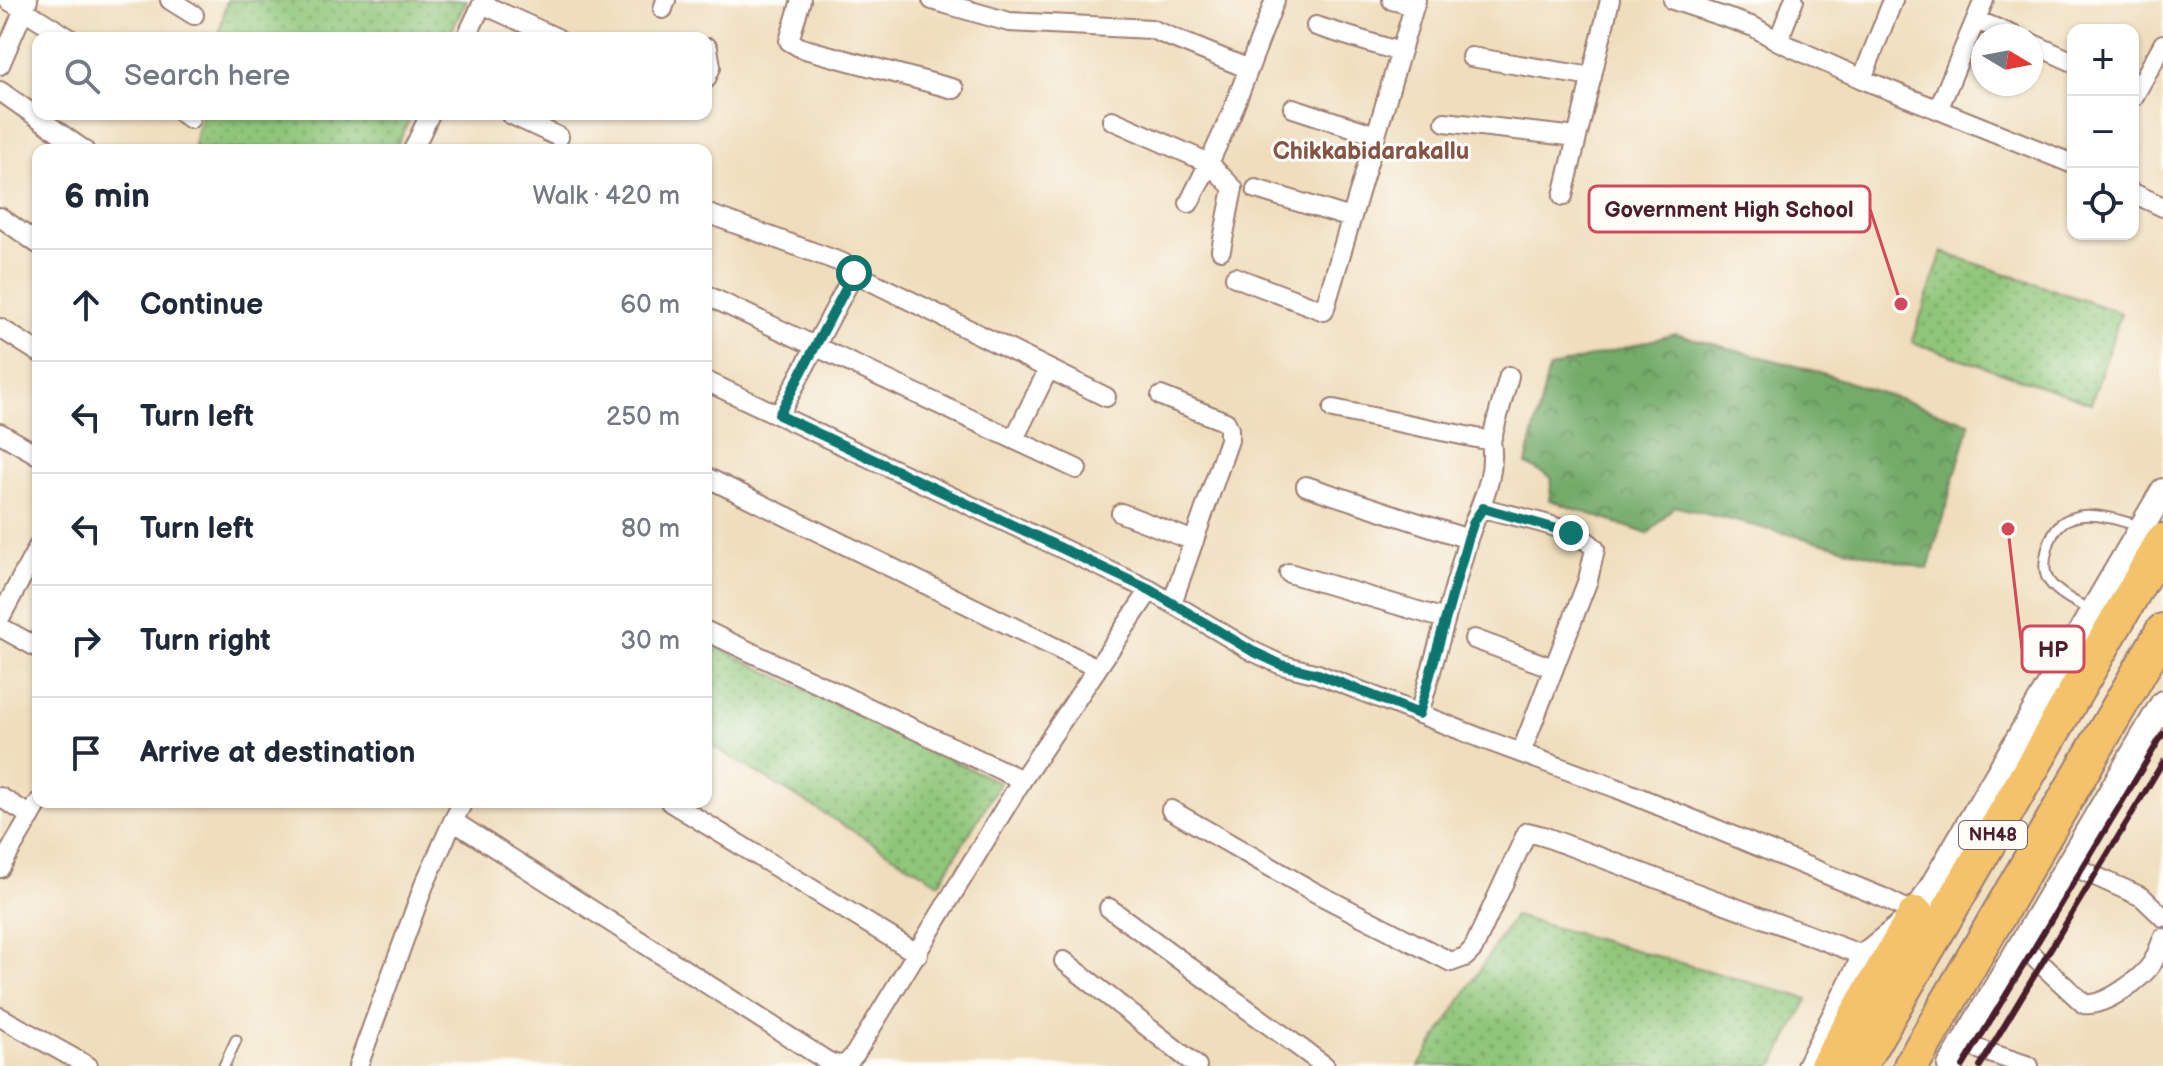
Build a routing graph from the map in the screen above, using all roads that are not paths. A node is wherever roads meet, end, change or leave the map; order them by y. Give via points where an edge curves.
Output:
1 (170, 0) edge
2 (801, 0) edge
3 (932, 0) edge
4 (1275, 0) edge
5 (1392, 0) edge
6 (1610, 0) edge
7 (1673, 0) edge
8 (1794, 0) edge
9 (1893, 0) edge
10 (1984, 0) edge
11 (483, 2) edge
12 (20, 3) edge
13 (1415, 3) edge
14 (1700, 5) edge
15 (194, 15) dead end
16 (1976, 20) junction
17 (1986, 24) edge
18 (1316, 26) dead end
19 (61, 32) edge
20 (469, 32) edge
21 (545, 32) edge
22 (1778, 41) junction
23 (2163, 44) edge
24 (2043, 48) edge
25 (1400, 52) junction
26 (1471, 57) dead end
27 (2067, 59) edge
28 (0, 65) edge
29 (1249, 69) junction
30 (1592, 77) junction
31 (1862, 79) junction
32 (2139, 85) edge
33 (954, 89) dead end
34 (0, 91) edge
35 (1293, 108) dead end
36 (1938, 110) junction
37 (32, 113) edge
38 (41, 120) edge
39 (427, 120) edge
40 (523, 120) edge
41 (1112, 120) dead end
42 (1445, 122) dead end
43 (1376, 135) junction
44 (559, 137) dead end
45 (1577, 137) junction
46 (75, 144) edge
47 (416, 144) edge
48 (2067, 162) edge
49 (1209, 163) junction
50 (1256, 189) dead end
51 (1563, 196) dead end
52 (2139, 196) edge
53 (1189, 203) dead end
54 (2163, 207) edge
55 (712, 215) edge
56 (0, 217) edge
57 (1351, 218) junction
58 (32, 240) edge
59 (1221, 250) dead end
60 (854, 273) junction
61 (1235, 277) dead end
62 (712, 298) edge
63 (0, 328) edge
64 (816, 346) junction
65 (32, 348) edge
66 (1048, 370) junction
67 (1509, 376) dead end
68 (712, 384) edge
69 (1161, 396) dead end
70 (1106, 397) dead end
71 (1333, 409) dead end
72 (779, 415) junction
73 (0, 433) edge
74 (1014, 439) junction
75 (1491, 441) junction
76 (32, 452) edge
77 (1077, 469) dead end
78 (712, 480) edge
79 (1306, 486) dead end
80 (2163, 491) edge
81 (1483, 508) junction
82 (1121, 513) dead end
83 (2153, 534) edge
84 (1468, 539) junction
85 (1194, 541) junction
86 (32, 560) edge
87 (1289, 573) dead end
88 (1150, 590) junction
89 (1172, 603) junction
90 (2110, 608) junction
91 (0, 618) edge
92 (1445, 619) junction
93 (0, 627) edge
94 (2163, 631) edge
95 (712, 634) edge
96 (1474, 639) dead end
97 (32, 645) edge
98 (1097, 668) junction
99 (1553, 668) junction
100 (2163, 703) edge
101 (1419, 714) junction
102 (1521, 753) junction
103 (1022, 780) junction
104 (0, 797) edge
105 (32, 808) edge
106 (460, 808) edge
107 (680, 808) edge
108 (35, 809) edge
109 (1171, 810) dead end
110 (453, 821) junction
111 (2068, 864) junction
112 (0, 868) edge
113 (1109, 908) dead end
114 (2160, 908) edge
115 (1916, 914) junction
116 (2163, 938) edge
117 (2021, 945) junction
118 (918, 954) junction
119 (1865, 956) junction
120 (1064, 961) dead end
121 (0, 1017) edge
122 (236, 1040) dead end
123 (1963, 1044) junction
124 (88, 1066) edge
125 (224, 1066) edge
126 (358, 1066) edge
127 (1197, 1066) edge
128 (1325, 1066) edge
129 (1809, 1066) edge
130 (1827, 1066) edge
131 (1859, 1066) edge
132 (1911, 1066) edge
133 (1950, 1066) edge
134 (2029, 1066) edge

1 - 15 street
2 - 33 street via 789,41 801,48
3 - 29 street via 1009,22 1151,29
4 - 29 street
5 - 13 street
6 - 30 street
7 - 14 street
8 - 22 street
9 - 31 street
10 - 16 street
11 - 20 street
11 - 21 street
12 - 19 street
12 - 28 street
13 - 25 street
14 - 22 street
16 - 17 street
16 - 36 street
18 - 25 street
22 - 31 street
23 - 32 street
24 - 27 street
25 - 43 street
26 - 30 street
29 - 49 street
30 - 45 street
31 - 36 street
34 - 37 street
35 - 43 street
36 - 48 street
38 - 46 street
39 - 47 street
40 - 44 street
41 - 49 street
42 - 45 street
43 - 57 street
45 - 51 street
49 - 53 street
49 - 59 street via 1233,188
50 - 57 street
52 - 54 street
55 - 60 street via 843,263
56 - 58 street
57 - 61 street via 1324,311
60 - 64 street
60 - 66 street
62 - 64 street
63 - 65 street
64 - 72 street
64 - 74 street
66 - 70 street
66 - 74 street
67 - 75 street
68 - 72 street
69 - 85 street via 1226,422 1229,429
71 - 75 street
72 - 88 street
73 - 76 street
74 - 77 street
75 - 81 street via 1494,456
78 - 98 street
79 - 84 street
80 - 83 street
81 - 84 street
81 - 99 street via 1571,533 1595,549
82 - 85 street
83 - 90 highway, NH48
83 - 90 lane via 2119,520 2081,516 2063,522 2054,532 2046,557 2050,583
84 - 92 street
85 - 89 street
86 - 91 street
87 - 92 street
88 - 89 street
88 - 98 street
89 - 101 street via 1282,665
90 - 115 street
90 - 131 highway, NH48
92 - 101 street
93 - 97 street
94 - 132 highway, NH48
95 - 103 street
96 - 99 street
98 - 103 street
99 - 102 street
100 - 111 street
101 - 102 street
102 - 115 street
103 - 118 street
104 - 105 street
106 - 110 street
107 - 118 street
108 - 112 street
109 - 119 street via 1451,962 1473,949 1527,832
110 - 118 street via 837,1065 855,1054
110 - 126 street
111 - 114 street
111 - 117 street
113 - 128 street
115 - 119 street
115 - 130 highway
116 - 117 street via 2151,964 2094,1006 2084,1004
117 - 123 street
119 - 129 street
120 - 127 street
121 - 124 street
122 - 125 lane
123 - 133 street
123 - 134 street

